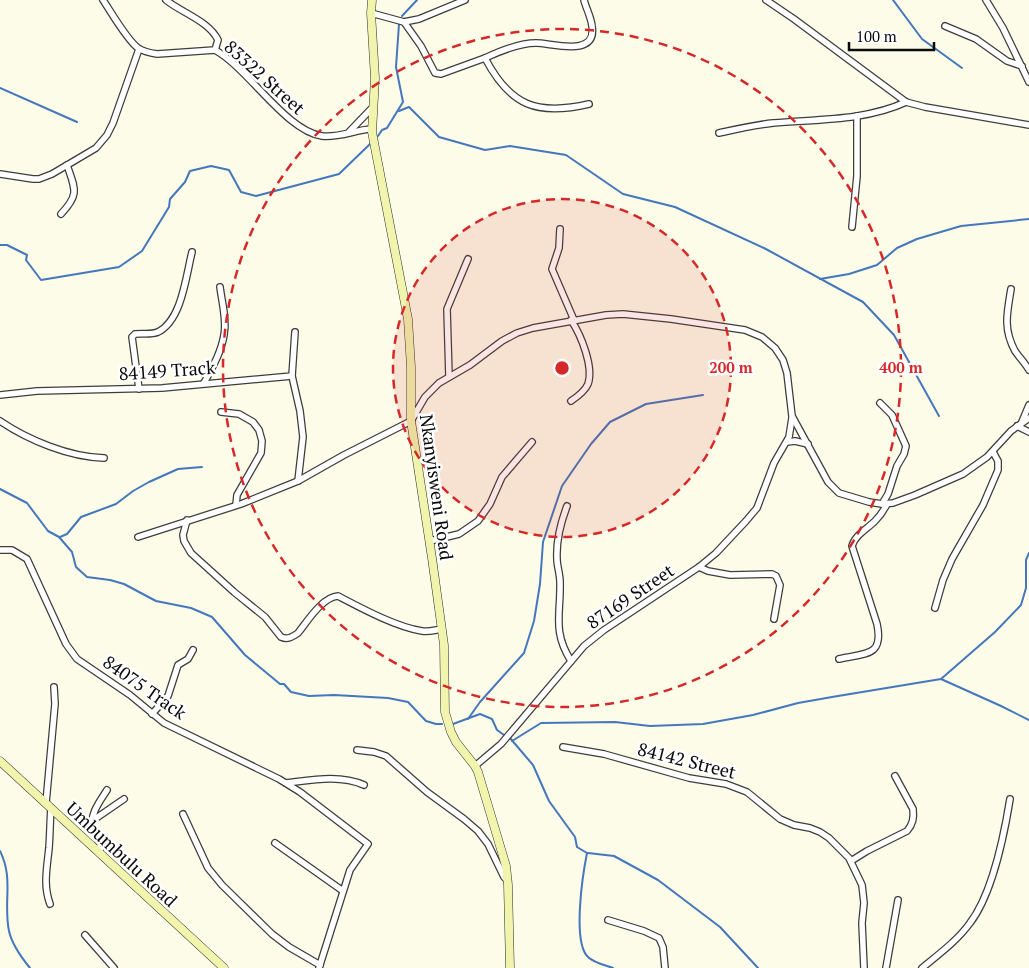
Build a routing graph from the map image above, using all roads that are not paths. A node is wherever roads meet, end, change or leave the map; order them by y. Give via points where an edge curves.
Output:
1 (103, 0) edge
2 (166, 0) edge
3 (372, 0) edge
4 (465, 0) edge
5 (584, 0) edge
6 (766, 0) edge
7 (986, 0) edge
8 (371, 13) junction
9 (404, 22) junction
10 (945, 26) dead end
11 (139, 49) junction
12 (215, 50) junction
13 (484, 58) junction
14 (1022, 66) junction
15 (1029, 82) edge
16 (906, 102) junction
17 (589, 104) dead end
18 (372, 108) junction
19 (857, 116) junction
20 (1029, 125) edge
21 (371, 129) junction
22 (349, 132) junction
23 (720, 133) dead end
24 (67, 165) junction
25 (1, 173) edge
26 (61, 214) dead end
27 (852, 227) dead end
28 (560, 229) dead end
29 (192, 252) dead end
30 (468, 259) dead end
31 (220, 287) dead end
32 (1010, 289) dead end
33 (572, 320) junction
34 (294, 332) dead end
35 (1029, 370) edge
36 (292, 376) junction
37 (449, 377) junction
38 (204, 383) junction
39 (139, 389) junction
40 (0, 395) edge
41 (571, 402) dead end
42 (880, 403) dead end
43 (1029, 405) edge
44 (221, 412) dead end
45 (792, 416) junction
46 (1029, 418) edge
47 (0, 421) edge
48 (411, 421) junction
49 (1019, 425) junction
50 (1029, 432) edge
51 (532, 442) dead end
52 (786, 442) junction
53 (808, 444) junction
54 (993, 452) junction
55 (104, 458) dead end
56 (298, 480) junction
57 (885, 504) junction
58 (236, 505) junction
59 (567, 506) dead end
60 (187, 520) junction
61 (138, 536) dead end
62 (430, 541) junction
63 (0, 550) edge
64 (699, 567) junction
65 (935, 608) dead end
66 (774, 619) dead end
67 (442, 629) junction
68 (193, 650) dead end
69 (839, 659) dead end
70 (571, 661) junction
71 (54, 687) dead end
72 (152, 714) junction
73 (563, 747) dead end
74 (357, 750) dead end
75 (0, 761) edge
76 (475, 766) junction
77 (895, 776) dead end
78 (286, 783) junction
79 (364, 785) dead end
80 (107, 790) dead end
81 (124, 799) dead end
82 (1010, 799) dead end
83 (48, 806) junction
84 (183, 814) dead end
85 (92, 821) junction
86 (275, 843) dead end
87 (99, 852) junction
88 (851, 861) junction
89 (508, 881) junction
90 (344, 892) junction
91 (898, 900) dead end
92 (50, 904) dead end
93 (608, 920) dead end
94 (85, 935) dead end
95 (319, 967) edge
96 (114, 968) edge
97 (224, 968) edge
98 (510, 968) edge
99 (665, 968) edge
100 (864, 968) edge
101 (886, 968) edge
102 (922, 968) edge

1 - 11 street
2 - 12 street via 215,35 218,40
3 - 8 street, Nkanyisweni Road
4 - 9 street
5 - 13 street via 592,33 582,45 567,48 530,44
6 - 16 street
7 - 14 street
8 - 9 street
8 - 18 street, Nkanyisweni Road via 375,78
9 - 13 street via 422,46 435,73 441,74
10 - 14 street via 976,39 1007,61
11 - 12 street, 83322 Street via 157,54
11 - 24 street via 107,135 96,148
12 - 22 street, 83322 Street via 303,130 319,136
13 - 17 street via 502,85 526,104 548,109
14 - 15 street
16 - 19 street
16 - 20 street
18 - 21 street, Nkanyisweni Road
18 - 22 street
19 - 23 street via 757,125
19 - 27 street via 857,176
21 - 22 street, 83322 Street
21 - 48 street, Nkanyisweni Road via 408,319
24 - 25 street via 39,179
24 - 26 street via 74,195
28 - 33 street via 559,248 552,269
29 - 39 street via 174,317 158,332 132,337
30 - 37 street via 447,309
31 - 38 street via 224,334 217,359
32 - 35 street via 1007,330 1015,351
33 - 37 street via 516,333
33 - 41 street via 582,340 589,378 585,389
33 - 45 street via 623,314 755,334 769,342 783,360
34 - 36 street
36 - 38 street, 84149 Track
36 - 56 street via 303,437
37 - 48 street via 431,390
38 - 39 street, 84149 Track
39 - 40 street, 84149 Track
42 - 57 street via 892,415 906,446
43 - 49 street
44 - 58 street via 246,416 256,425 262,441 261,453 237,496
45 - 52 street, 87169 Street
45 - 53 street
46 - 49 street
47 - 55 street via 58,449 84,457
48 - 56 street
48 - 62 street, Nkanyisweni Road
49 - 50 street
49 - 54 street
51 - 62 street via 502,477 478,521 459,534
52 - 53 street
52 - 64 street, 87169 Street via 754,512
53 - 57 street via 828,482 836,490 856,499
54 - 57 street via 952,479
54 - 65 street via 998,470 983,505 952,559
56 - 58 street
57 - 69 street via 877,520 852,546 877,624 879,643 870,652
58 - 60 street
59 - 70 street via 557,559 559,631
60 - 61 street
60 - 67 street via 183,535 191,553 265,617 281,637 288,639 298,633 333,596 409,628
62 - 67 street, Nkanyisweni Road
63 - 72 street, 84075 Track via 12,550 26,559 72,653
64 - 66 street via 718,573 776,576 780,585
64 - 70 street, 87169 Street via 604,630
67 - 76 street, Nkanyisweni Road via 446,720 456,742
68 - 72 street via 178,665 168,696
70 - 76 street, 87169 Street via 501,744
71 - 83 street
72 - 78 street, 84075 Track
73 - 88 street, 84142 Street via 604,754 737,788 747,792 780,819 820,832
74 - 89 street via 386,756 464,819 488,844
75 - 83 street, Umbumbulu Road
76 - 89 street, Nkanyisweni Road
77 - 88 street via 913,809 911,827
78 - 79 street via 332,779
78 - 90 street, 84075 Track via 368,844 353,864
80 - 85 street
81 - 85 street
82 - 102 street via 997,860 978,911 962,933
83 - 87 street, Umbumbulu Road
83 - 92 street via 49,847 45,877
84 - 95 street via 208,868 218,880 272,934
85 - 87 street via 101,847
86 - 90 street
87 - 97 street, Umbumbulu Road
88 - 100 street, 84142 Street via 864,895
89 - 98 street, Nkanyisweni Road
90 - 95 street
91 - 101 street
93 - 99 street via 659,938 664,947
94 - 96 street

